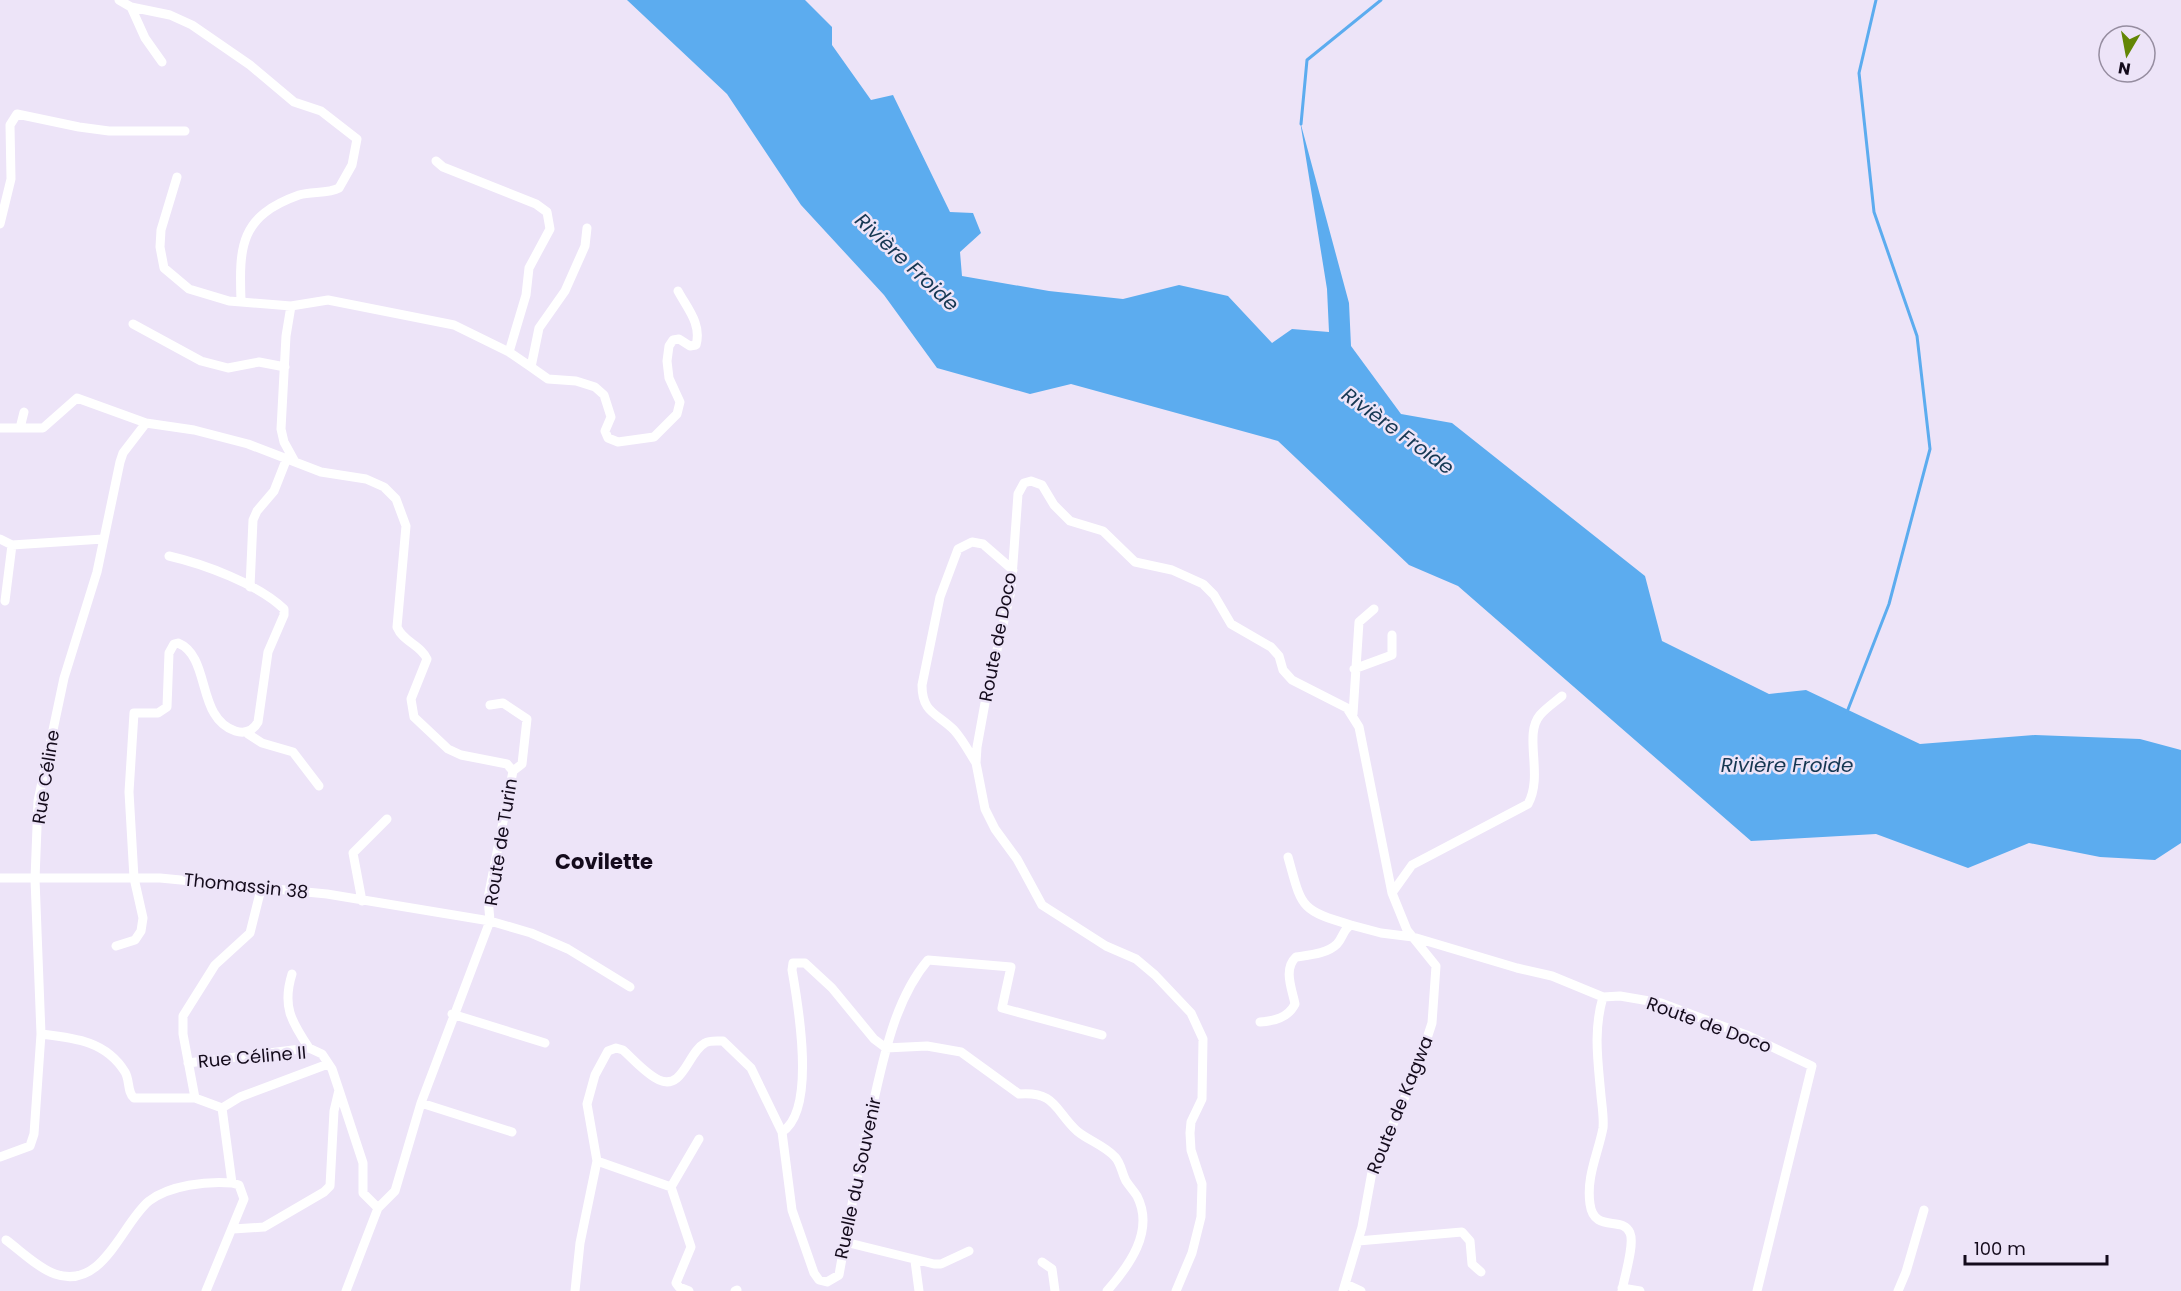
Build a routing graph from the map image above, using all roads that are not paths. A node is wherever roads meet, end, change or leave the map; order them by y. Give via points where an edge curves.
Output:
1 (119, 0) edge
2 (131, 6) junction
3 (162, 62) dead end
4 (185, 131) dead end
5 (436, 162) dead end
6 (177, 177) dead end
7 (0, 224) edge
8 (587, 228) dead end
9 (678, 291) dead end
10 (241, 301) junction
11 (291, 306) junction
12 (134, 324) dead end
13 (510, 352) junction
14 (285, 367) junction
15 (531, 367) junction
16 (24, 412) dead end
17 (146, 423) junction
18 (0, 428) edge
19 (20, 428) junction
20 (288, 459) junction
21 (0, 538) edge
22 (103, 539) junction
23 (12, 545) junction
24 (169, 555) dead end
25 (1012, 570) junction
26 (250, 587) junction
27 (6, 601) dead end
28 (1374, 609) dead end
29 (1392, 635) dead end
30 (1354, 669) junction
31 (1562, 696) dead end
32 (490, 705) dead end
33 (1353, 714) junction
34 (248, 734) junction
35 (976, 763) junction
36 (513, 771) junction
37 (319, 786) dead end
38 (387, 819) dead end
39 (1287, 857) dead end
40 (0, 878) edge
41 (35, 879) junction
42 (134, 879) junction
43 (261, 889) junction
44 (1392, 893) junction
45 (362, 902) junction
46 (490, 921) junction
47 (1351, 925) junction
48 (1413, 937) junction
49 (117, 946) dead end
50 (292, 974) dead end
51 (630, 987) dead end
52 (1603, 997) junction
53 (452, 1014) junction
54 (1260, 1022) dead end
55 (42, 1034) junction
56 (1102, 1035) dead end
57 (545, 1043) dead end
58 (309, 1048) junction
59 (886, 1048) junction
60 (188, 1063) junction
61 (328, 1064) junction
62 (339, 1090) junction
63 (195, 1098) junction
64 (421, 1102) junction
65 (222, 1108) junction
66 (782, 1131) junction
67 (512, 1132) dead end
68 (699, 1139) dead end
69 (0, 1157) edge
70 (597, 1161) junction
71 (232, 1183) junction
72 (671, 1187) junction
73 (378, 1208) junction
74 (1923, 1210) dead end
75 (233, 1229) junction
76 (6, 1240) dead end
77 (1358, 1241) junction
78 (845, 1242) junction
79 (969, 1251) dead end
80 (915, 1261) junction
81 (1042, 1262) dead end
82 (1482, 1272) dead end
83 (1345, 1287) edge
84 (1622, 1289) edge
85 (206, 1291) edge
86 (346, 1291) edge
87 (575, 1291) edge
88 (689, 1291) edge
89 (919, 1291) edge
90 (1055, 1291) edge
91 (1107, 1291) edge
92 (1176, 1291) edge
93 (1361, 1291) edge
94 (1640, 1291) edge
95 (1757, 1291) edge
96 (1898, 1291) edge

1 - 2 street
2 - 3 street via 145,38
2 - 10 street via 170,15 192,25 250,65 294,102 321,111 357,139 352,165 339,188 298,195 273,207 253,223 240,250
4 - 7 street via 110,131 17,114 10,125 11,179
5 - 13 street via 547,212 550,229 529,268 526,295
6 - 10 street via 161,230 164,268 189,289
8 - 15 street via 585,246 565,291 539,328
9 - 15 street via 695,322 698,338 696,345 679,339 669,346 669,378 680,402 677,414 654,437 618,442 608,438 605,431 611,417 604,395 595,387 576,381 548,379
10 - 11 street
11 - 13 street via 328,300 454,325
11 - 14 street
12 - 14 street via 210,364 228,368 259,362
13 - 15 street
14 - 20 street via 281,429
16 - 19 street
17 - 19 street via 76,398 43,428
17 - 20 street via 194,430
17 - 22 street, Rue Céline via 123,453
18 - 19 street
20 - 26 street via 274,491 254,520
20 - 36 street, Route de Turin via 321,472 366,479 384,487 396,499 406,526 398,627 427,659 411,699 411,710 448,749 507,764
21 - 23 street
22 - 23 street
22 - 41 street, Rue Céline via 97,572 64,678 38,801
23 - 27 street
24 - 26 street via 194,561
25 - 33 street, Route de Doco via 1020,488 1036,481 1070,521 1103,531 1135,562 1172,570 1203,584 1231,624 1271,647 1292,680
25 - 35 street, Route de Doco
25 - 35 street via 983,544 972,542 958,549 940,597 922,685 922,699 930,711 954,730
26 - 34 street via 278,604 284,615 268,652 258,723
28 - 30 street via 1359,622
29 - 30 street via 1392,655
30 - 33 street
31 - 44 street via 1539,716 1533,730 1536,780 1528,804 1412,865
32 - 36 street via 506,704 527,719 522,764
33 - 44 street via 1359,727
34 - 37 street via 262,743 293,752
34 - 42 street via 238,732 214,714 188,649 174,644 169,653 167,707 158,713 137,711 133,718 129,792
35 - 92 street, Route de Doco via 985,809 1042,905 1106,946 1136,959 1191,1013 1203,1039 1202,1099 1190,1133 1202,1184 1201,1217
36 - 46 street, Route de Turin via 488,898
38 - 45 street via 353,853
39 - 47 street via 1300,899 1310,911
40 - 41 street, Thomassin 38
41 - 42 street, Thomassin 38
41 - 55 street, Rue Céline
42 - 43 street, Thomassin 38 via 160,878
42 - 49 street via 143,918 141,931 135,940
43 - 45 street, Thomassin 38 via 327,894
43 - 60 street, Rue Céline II via 250,933 215,965 183,1016
44 - 48 street, Route de Kagwa
45 - 46 street, Thomassin 38
46 - 51 street, Thomassin 38 via 568,949
46 - 53 street, Route de Turin
47 - 48 street
47 - 54 street via 1332,948 1291,961 1288,968 1293,1009 1280,1019
48 - 52 street via 1552,975
48 - 77 street, Route de Kagwa via 1436,966 1432,1023 1416,1072 1372,1173
50 - 58 street via 287,1002 296,1028
52 - 84 street via 1596,1021 1603,1126 1591,1168 1590,1204 1599,1221 1624,1226 1630,1232 1632,1242
52 - 95 street, Route de Doco via 1661,1003 1749,1036 1812,1066
53 - 57 street
53 - 64 street, Route de Turin
55 - 63 street via 91,1042 107,1050 127,1074 134,1098
55 - 69 street, Rue Céline via 33,1141 19,1152
56 - 59 street, Ruelle du Souvenir via 1002,1008 1011,967 928,960 914,976
58 - 60 street, Rue Céline II
58 - 61 street, Rue Céline II via 322,1054
59 - 66 street via 812,969 805,963 793,963 803,1046 800,1092 793,1121
59 - 78 street, Ruelle du Souvenir via 856,1175
59 - 91 street via 927,1046 961,1052 1019,1094 1045,1096 1075,1129 1117,1158 1125,1180 1138,1198 1143,1220 1141,1241
60 - 63 street, Rue Céline II
61 - 62 street, Rue Céline II
61 - 65 street via 254,1091
62 - 73 street, Rue Céline II via 363,1164 363,1193
62 - 75 street via 334,1111 330,1186 264,1227
63 - 65 street
64 - 67 street
64 - 73 street, Route de Turin via 395,1191
65 - 71 street
66 - 70 street via 751,1068 723,1041 707,1041 695,1050 678,1079 668,1083 657,1080 616,1048 608,1051 595,1076 587,1104
66 - 78 street, Ruelle du Souvenir via 792,1210 819,1281 827,1282 839,1275
68 - 72 street
70 - 72 street
70 - 87 street via 580,1243
71 - 75 street via 239,1185 244,1199
71 - 76 street via 186,1187 150,1200 111,1253 98,1266 74,1277 53,1274
72 - 88 street via 691,1247 676,1283
73 - 86 street, Route de Turin
74 - 96 street
75 - 85 street
77 - 82 street via 1461,1232 1470,1241 1472,1264
77 - 83 street, Route de Kagwa
78 - 80 street
79 - 80 street via 941,1264
80 - 89 street
81 - 90 street via 1052,1269
83 - 93 street
84 - 94 street

